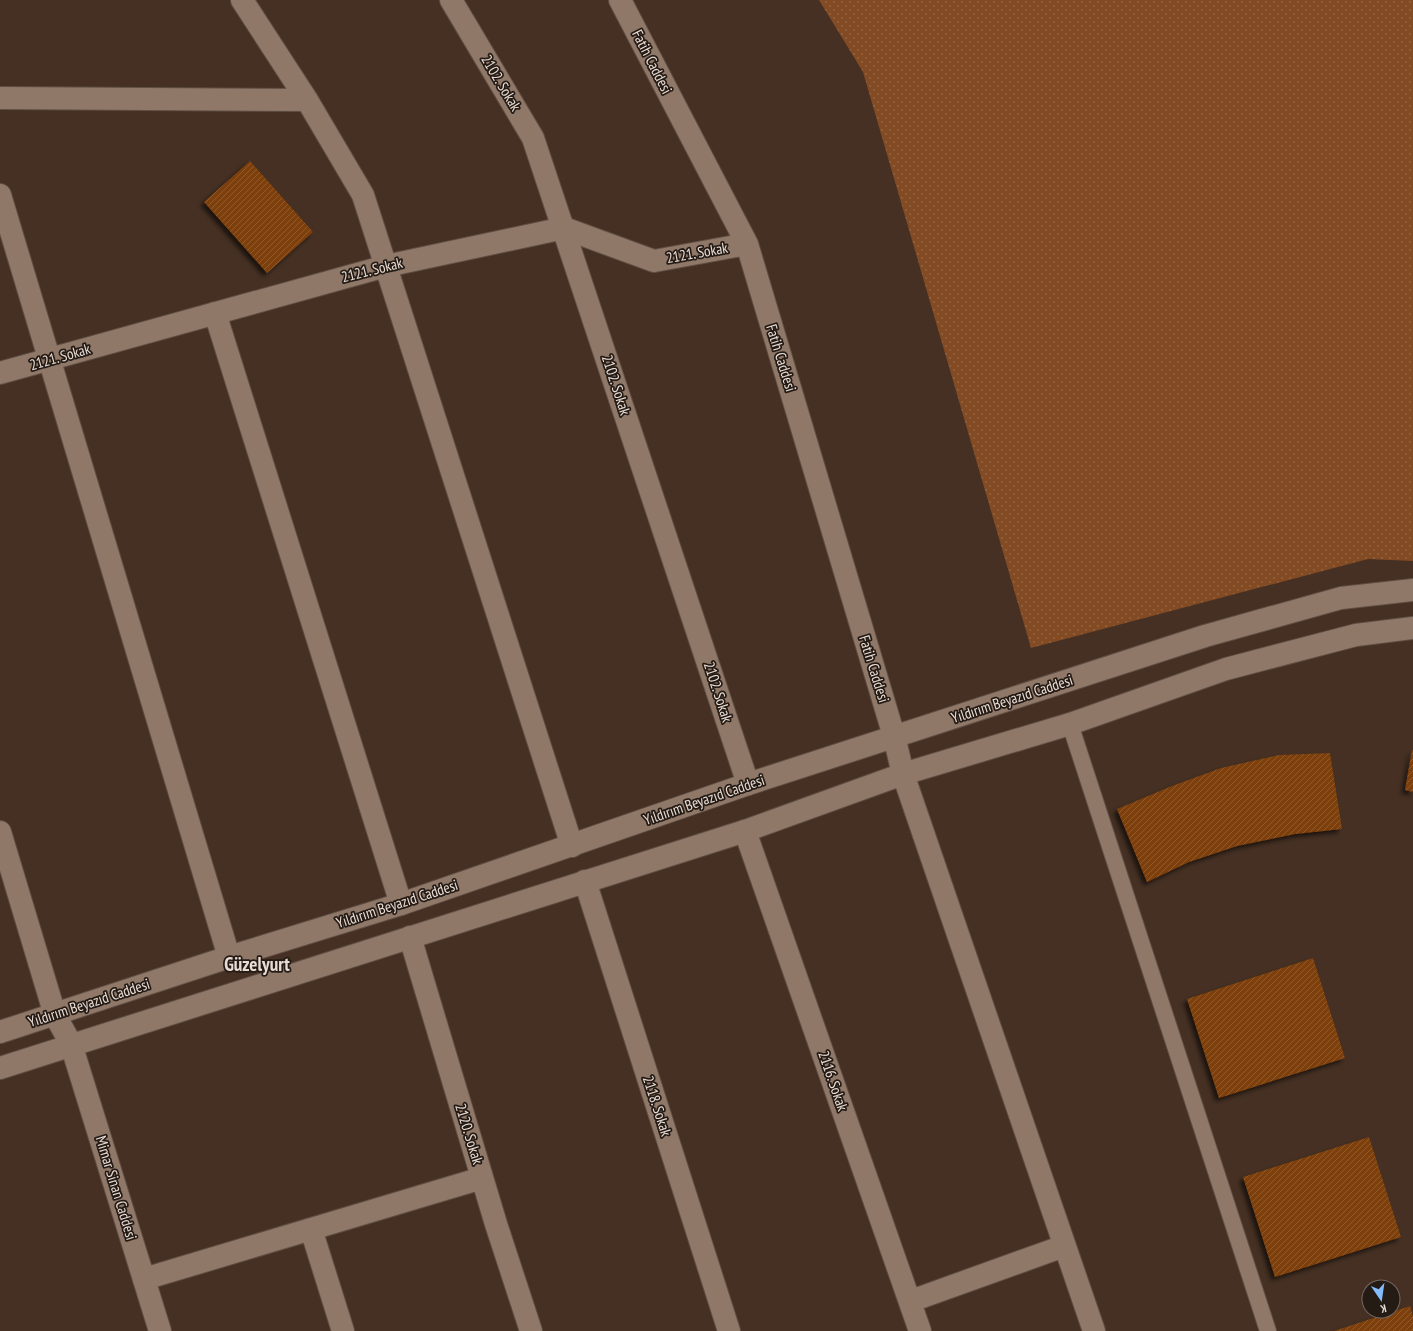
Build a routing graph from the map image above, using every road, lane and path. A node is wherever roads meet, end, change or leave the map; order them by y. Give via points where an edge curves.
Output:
1 (242, 0) edge
2 (451, 0) edge
3 (620, 0) edge
4 (0, 98) edge
5 (307, 100) junction
6 (0, 195) edge
7 (564, 228) junction
8 (747, 244) junction
9 (386, 266) junction
10 (215, 314) junction
11 (49, 360) junction
12 (0, 373) edge
13 (1413, 590) edge
14 (1413, 628) edge
15 (1070, 724) junction
16 (894, 736) junction
17 (903, 774) junction
18 (748, 784) junction
19 (745, 830) junction
20 (0, 832) edge
21 (572, 846) junction
22 (585, 881) junction
23 (401, 904) junction
24 (410, 937) junction
25 (229, 957) junction
26 (55, 1015) junction
27 (0, 1032) edge
28 (71, 1044) junction
29 (0, 1068) edge
30 (482, 1178) junction
31 (311, 1229) junction
32 (1064, 1246) junction
33 (144, 1279) junction
34 (911, 1301) junction
35 (160, 1331) edge
36 (343, 1331) edge
37 (531, 1331) edge
38 (729, 1331) edge
39 (920, 1331) edge
40 (1094, 1331) edge
41 (1268, 1331) edge

1 - 5 street
2 - 7 street, 2102. Sokak via 533,138
3 - 8 street, Fatih Caddesi
4 - 5 street
5 - 9 street via 363,195
6 - 11 street
7 - 8 street, 2121. Sokak via 654,261
7 - 9 street, 2121. Sokak
7 - 18 street, 2102. Sokak
8 - 16 street, Fatih Caddesi
9 - 10 street, 2121. Sokak
9 - 21 street
10 - 11 street, 2121. Sokak
10 - 23 street, 2120. Sokak
11 - 12 street, 2121. Sokak
11 - 25 street
13 - 16 street, Yıldırım Beyazıd Caddesi via 1341,598 1204,636
14 - 15 street via 1356,635 1226,669
15 - 17 street
15 - 41 lane
16 - 17 street, Fatih Caddesi
16 - 18 street, Yıldırım Beyazıd Caddesi
17 - 19 street
17 - 32 street, Fatih Caddesi
18 - 21 street, Yıldırım Beyazıd Caddesi
19 - 22 street
19 - 34 street, 2116. Sokak
20 - 26 street
21 - 23 street, Yıldırım Beyazıd Caddesi
22 - 24 street
22 - 38 street, 2118. Sokak
23 - 24 street, 2120. Sokak
23 - 25 street, Yıldırım Beyazıd Caddesi
24 - 28 street
24 - 30 street, 2120. Sokak
25 - 26 street, Yıldırım Beyazıd Caddesi
26 - 27 street, Yıldırım Beyazıd Caddesi
26 - 28 street, Mimar Sinan Caddesi
28 - 29 street
28 - 33 street, Mimar Sinan Caddesi
30 - 31 street
30 - 37 street, 2120. Sokak
31 - 33 street
31 - 36 street
32 - 34 street
32 - 40 street, Fatih Caddesi
33 - 35 street, Mimar Sinan Caddesi
34 - 39 street, 2116. Sokak

